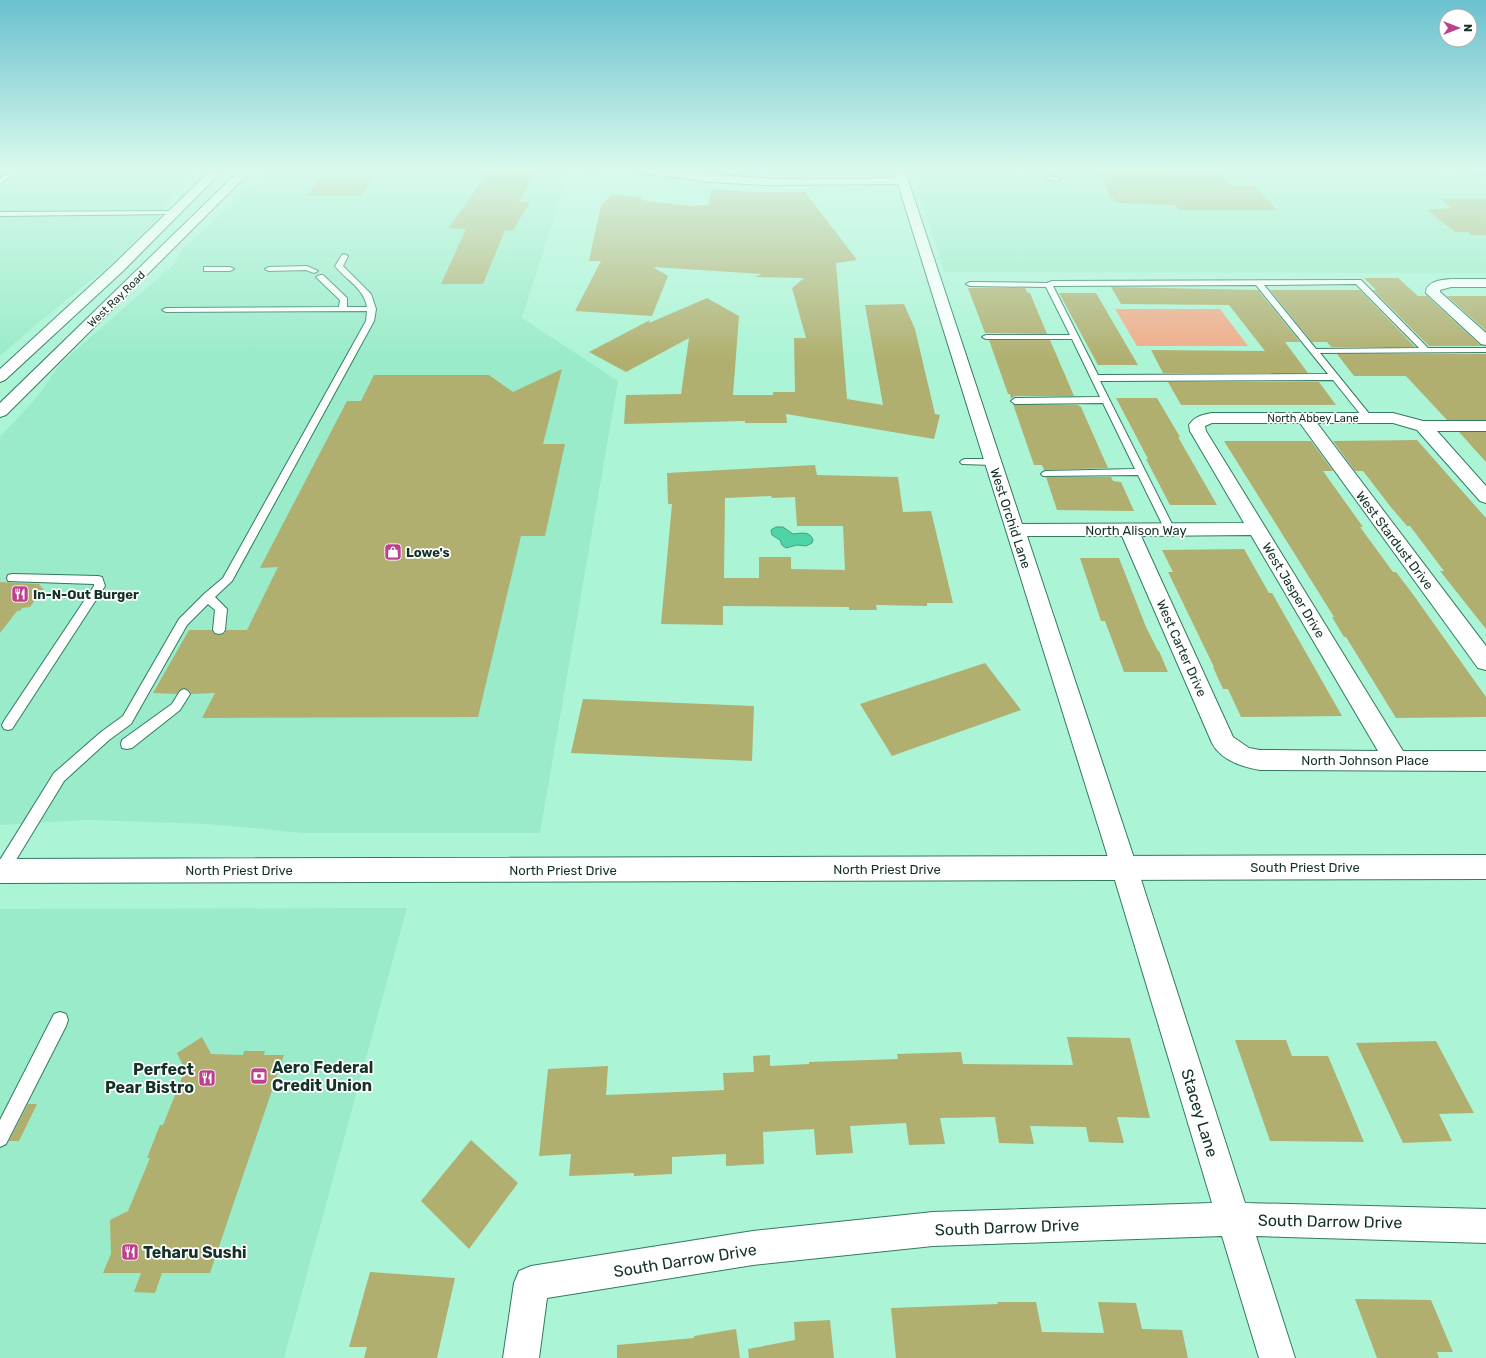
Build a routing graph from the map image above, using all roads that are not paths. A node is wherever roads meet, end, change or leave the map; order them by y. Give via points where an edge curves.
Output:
1 (156, 231) edge
2 (184, 231) edge
3 (918, 231) edge
4 (344, 256) dead end
5 (207, 269) dead end
6 (230, 269) dead end
7 (269, 269) dead end
8 (1258, 283) junction
9 (970, 284) dead end
10 (1486, 284) edge
11 (1049, 285) junction
12 (343, 309) junction
13 (372, 309) junction
14 (166, 310) dead end
15 (986, 337) dead end
16 (1073, 337) junction
17 (1486, 341) edge
18 (1486, 350) edge
19 (1314, 351) junction
20 (1427, 351) junction
21 (0, 377) edge
22 (1335, 377) junction
23 (1094, 378) junction
24 (1106, 400) junction
25 (1015, 401) dead end
26 (0, 412) edge
27 (1305, 418) junction
28 (1368, 418) junction
29 (1202, 420) joint
30 (1424, 426) junction
31 (1486, 426) edge
32 (965, 462) dead end
33 (992, 462) junction
34 (1142, 472) junction
35 (1046, 474) dead end
36 (1479, 482) edge
37 (1486, 497) edge
38 (1258, 529) junction
39 (1015, 530) junction
40 (1129, 530) junction
41 (1170, 530) junction
42 (12, 578) dead end
43 (208, 597) junction
44 (219, 630) dead end
45 (1486, 662) edge
46 (184, 694) dead end
47 (8, 725) dead end
48 (127, 744) dead end
49 (1245, 758) joint
50 (1396, 760) junction
51 (1486, 761) edge
52 (1124, 867) junction
53 (1486, 867) edge
54 (0, 871) edge
55 (60, 1020) dead end
56 (0, 1138) edge
57 (1233, 1219) junction
58 (1486, 1226) edge
59 (521, 1358) edge
60 (1277, 1358) edge

1 - 21 street, West Ray Road
2 - 26 street, West Ray Road
3 - 33 street, West Orchid Lane
4 - 13 lane via 339,266 367,292
5 - 6 lane
7 - 12 lane via 308,268 344,300
8 - 11 lane
8 - 19 lane
8 - 20 lane via 1358,282
9 - 11 lane
10 - 17 street via 1446,284 1433,288 1433,293
11 - 16 lane
12 - 13 lane
12 - 14 lane
13 - 43 lane via 370,321 227,580
15 - 16 lane
16 - 23 lane
18 - 20 lane
19 - 20 lane
19 - 22 lane
22 - 23 lane
22 - 28 lane
23 - 24 lane
24 - 25 lane
24 - 34 lane
27 - 28 street, North Abbey Lane
27 - 29 street, North Abbey Lane
27 - 45 street, West Stardust Drive
28 - 30 street, North Abbey Lane via 1392,418
29 - 38 street, West Jasper Drive via 1197,425 1198,431
30 - 31 street, North Abbey Lane
30 - 36 street
32 - 33 lane
33 - 39 street, West Orchid Lane
34 - 35 lane
34 - 41 lane
36 - 37 street
38 - 41 street, North Alison Way
38 - 50 street, West Jasper Drive
39 - 40 street, North Alison Way
39 - 52 street, West Orchid Lane
40 - 41 street, North Alison Way
40 - 49 street, West Carter Drive via 1224,743
42 - 47 lane via 85,578 98,580 100,586
43 - 44 lane via 221,609
43 - 54 lane via 183,622 127,720 60,776
46 - 48 lane via 176,707
49 - 50 street, North Johnson Place
50 - 51 street, North Johnson Place
52 - 53 street, South Priest Drive
52 - 54 street, North Priest Drive
52 - 57 street, Stacey Lane
55 - 56 lane
57 - 58 street, South Darrow Drive
57 - 59 street, South Darrow Drive via 933,1229 753,1248 531,1284
57 - 60 street, Stacey Lane

